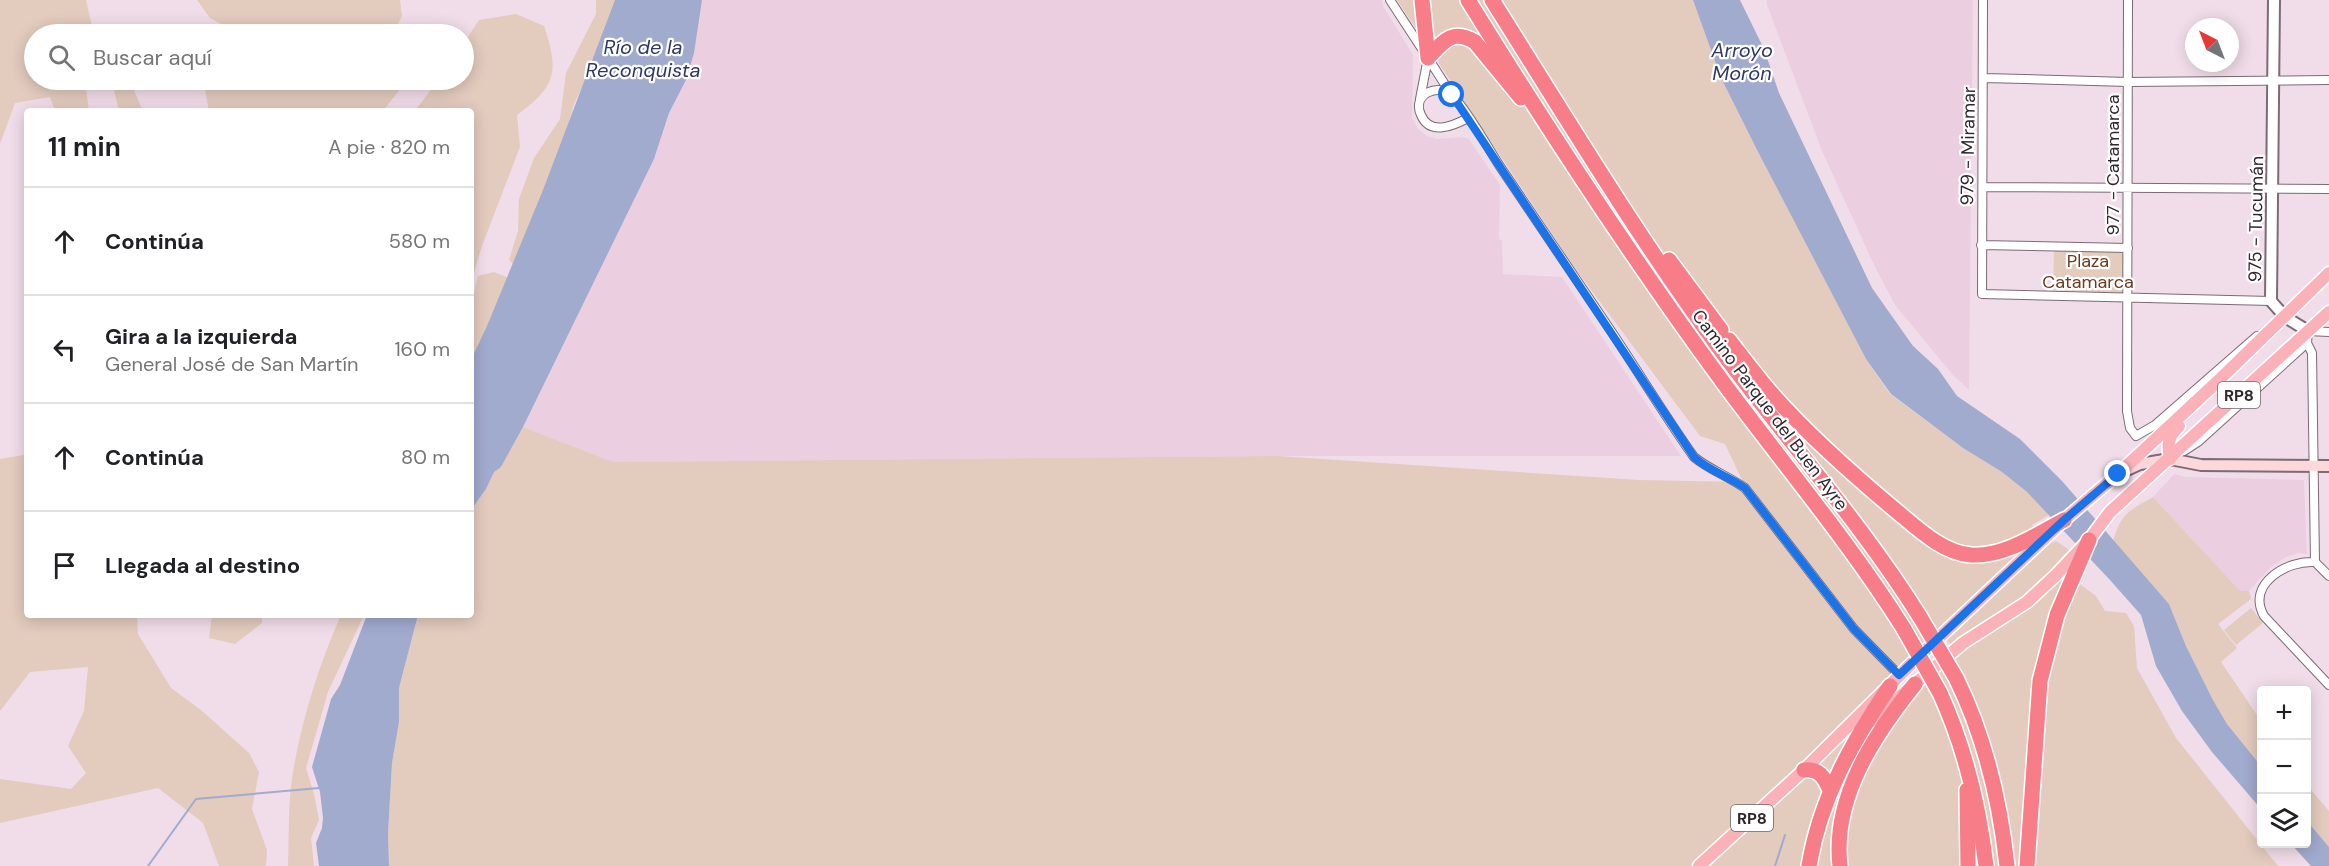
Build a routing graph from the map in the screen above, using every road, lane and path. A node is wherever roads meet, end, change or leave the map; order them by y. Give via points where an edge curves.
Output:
1 (1390, 0) edge
2 (1422, 0) edge
3 (1468, 0) edge
4 (1492, 0) edge
5 (1983, 0) edge
6 (2128, 0) edge
7 (2274, 0) edge
8 (1428, 58) junction
9 (1984, 78) junction
10 (2274, 80) junction
11 (2329, 80) edge
12 (2128, 82) junction
13 (1452, 95) junction
14 (1419, 100) junction
15 (1468, 118) junction
16 (1560, 145) junction
17 (1588, 153) junction
18 (2128, 186) junction
19 (1983, 187) junction
20 (2273, 189) junction
21 (2329, 189) edge
22 (1981, 245) junction
23 (2128, 248) junction
24 (2329, 273) edge
25 (2128, 296) junction
26 (2271, 301) junction
27 (2329, 312) edge
28 (2285, 316) junction
29 (2329, 332) edge
30 (2307, 337) junction
31 (2217, 382) junction
32 (2169, 454) junction
33 (2314, 466) junction
34 (2329, 466) edge
35 (2118, 474) junction
36 (2064, 520) joint
37 (2042, 536) junction
38 (2089, 540) joint
39 (2315, 562) junction
40 (2070, 567) junction
41 (2329, 576) edge
42 (1894, 681) junction
43 (1915, 684) junction
44 (2329, 685) edge
45 (1861, 729) junction
46 (1804, 770) junction
47 (1968, 772) junction
48 (1830, 790) junction
49 (1699, 866) edge
50 (1809, 866) edge
51 (1840, 866) edge
52 (1968, 866) edge
53 (1986, 866) edge
54 (2007, 866) edge
55 (2027, 866) edge

1 - 8 street
2 - 8 highway
3 - 16 highway, Camino Parque del Buen Ayre
4 - 17 highway, Camino Parque del Buen Ayre
5 - 9 street, 979 - Miramar
6 - 12 street, 977 - Catamarca
7 - 10 street, 975 - Tucumán
8 - 13 street
8 - 14 street
8 - 16 highway via 1445,39 1462,37 1475,42
9 - 12 street
9 - 19 street, 979 - Miramar
10 - 11 street
10 - 12 street
10 - 20 street, 975 - Tucumán
12 - 18 street, 977 - Catamarca
13 - 14 street via 1429,91
13 - 15 street
14 - 15 street via 1422,118 1431,126 1449,128
15 - 42 street via 1694,457 1745,488
16 - 47 highway, Camino Parque del Buen Ayre, bridge via 1640,267 1878,588 1940,693
17 - 37 highway via 1770,392 1865,485 1936,541 1957,552 1984,555
17 - 54 highway, Camino Parque del Buen Ayre, bridge via 1718,347 1901,587 1956,678 1991,773 2002,819
18 - 19 street
18 - 20 street
18 - 23 street, 977 - Catamarca
19 - 22 street, 979 - Miramar
20 - 21 street
20 - 26 street, 975 - Tucumán
22 - 23 street
22 - 25 street, 979 - Miramar via 1982,294
23 - 25 street, 977 - Catamarca
24 - 28 main road, RP8
25 - 26 street
25 - 28 street, 977 - Catamarca via 2127,411 2136,436 2155,425 2266,328
26 - 28 street, 975 - Tucumán
27 - 30 main road, RP8
28 - 30 street, 975 - Tucumán
28 - 31 main road, RP8
29 - 30 street
30 - 32 main road, RP8
30 - 33 street via 2312,353
31 - 32 main road via 2169,437
31 - 35 main road, RP8
32 - 33 main road via 2201,465
32 - 35 main road
32 - 38 main road, RP8 via 2110,512
33 - 34 main road
33 - 39 street
35 - 36 main road, RP8
36 - 37 highway
37 - 42 main road, RP8
38 - 40 highway
39 - 41 street
39 - 44 street via 2288,565 2267,583 2259,602 2264,616
40 - 43 main road, RP8 via 2027,602 1963,643
40 - 55 highway via 2040,681
42 - 45 highway
42 - 46 main road, RP8
43 - 45 main road, RP8
43 - 51 highway via 1874,742 1852,783 1839,835
45 - 46 main road, RP8
45 - 48 highway
46 - 48 highway via 1820,773
46 - 49 main road, RP8
47 - 52 highway
47 - 53 highway, Camino Parque del Buen Ayre
48 - 50 highway

